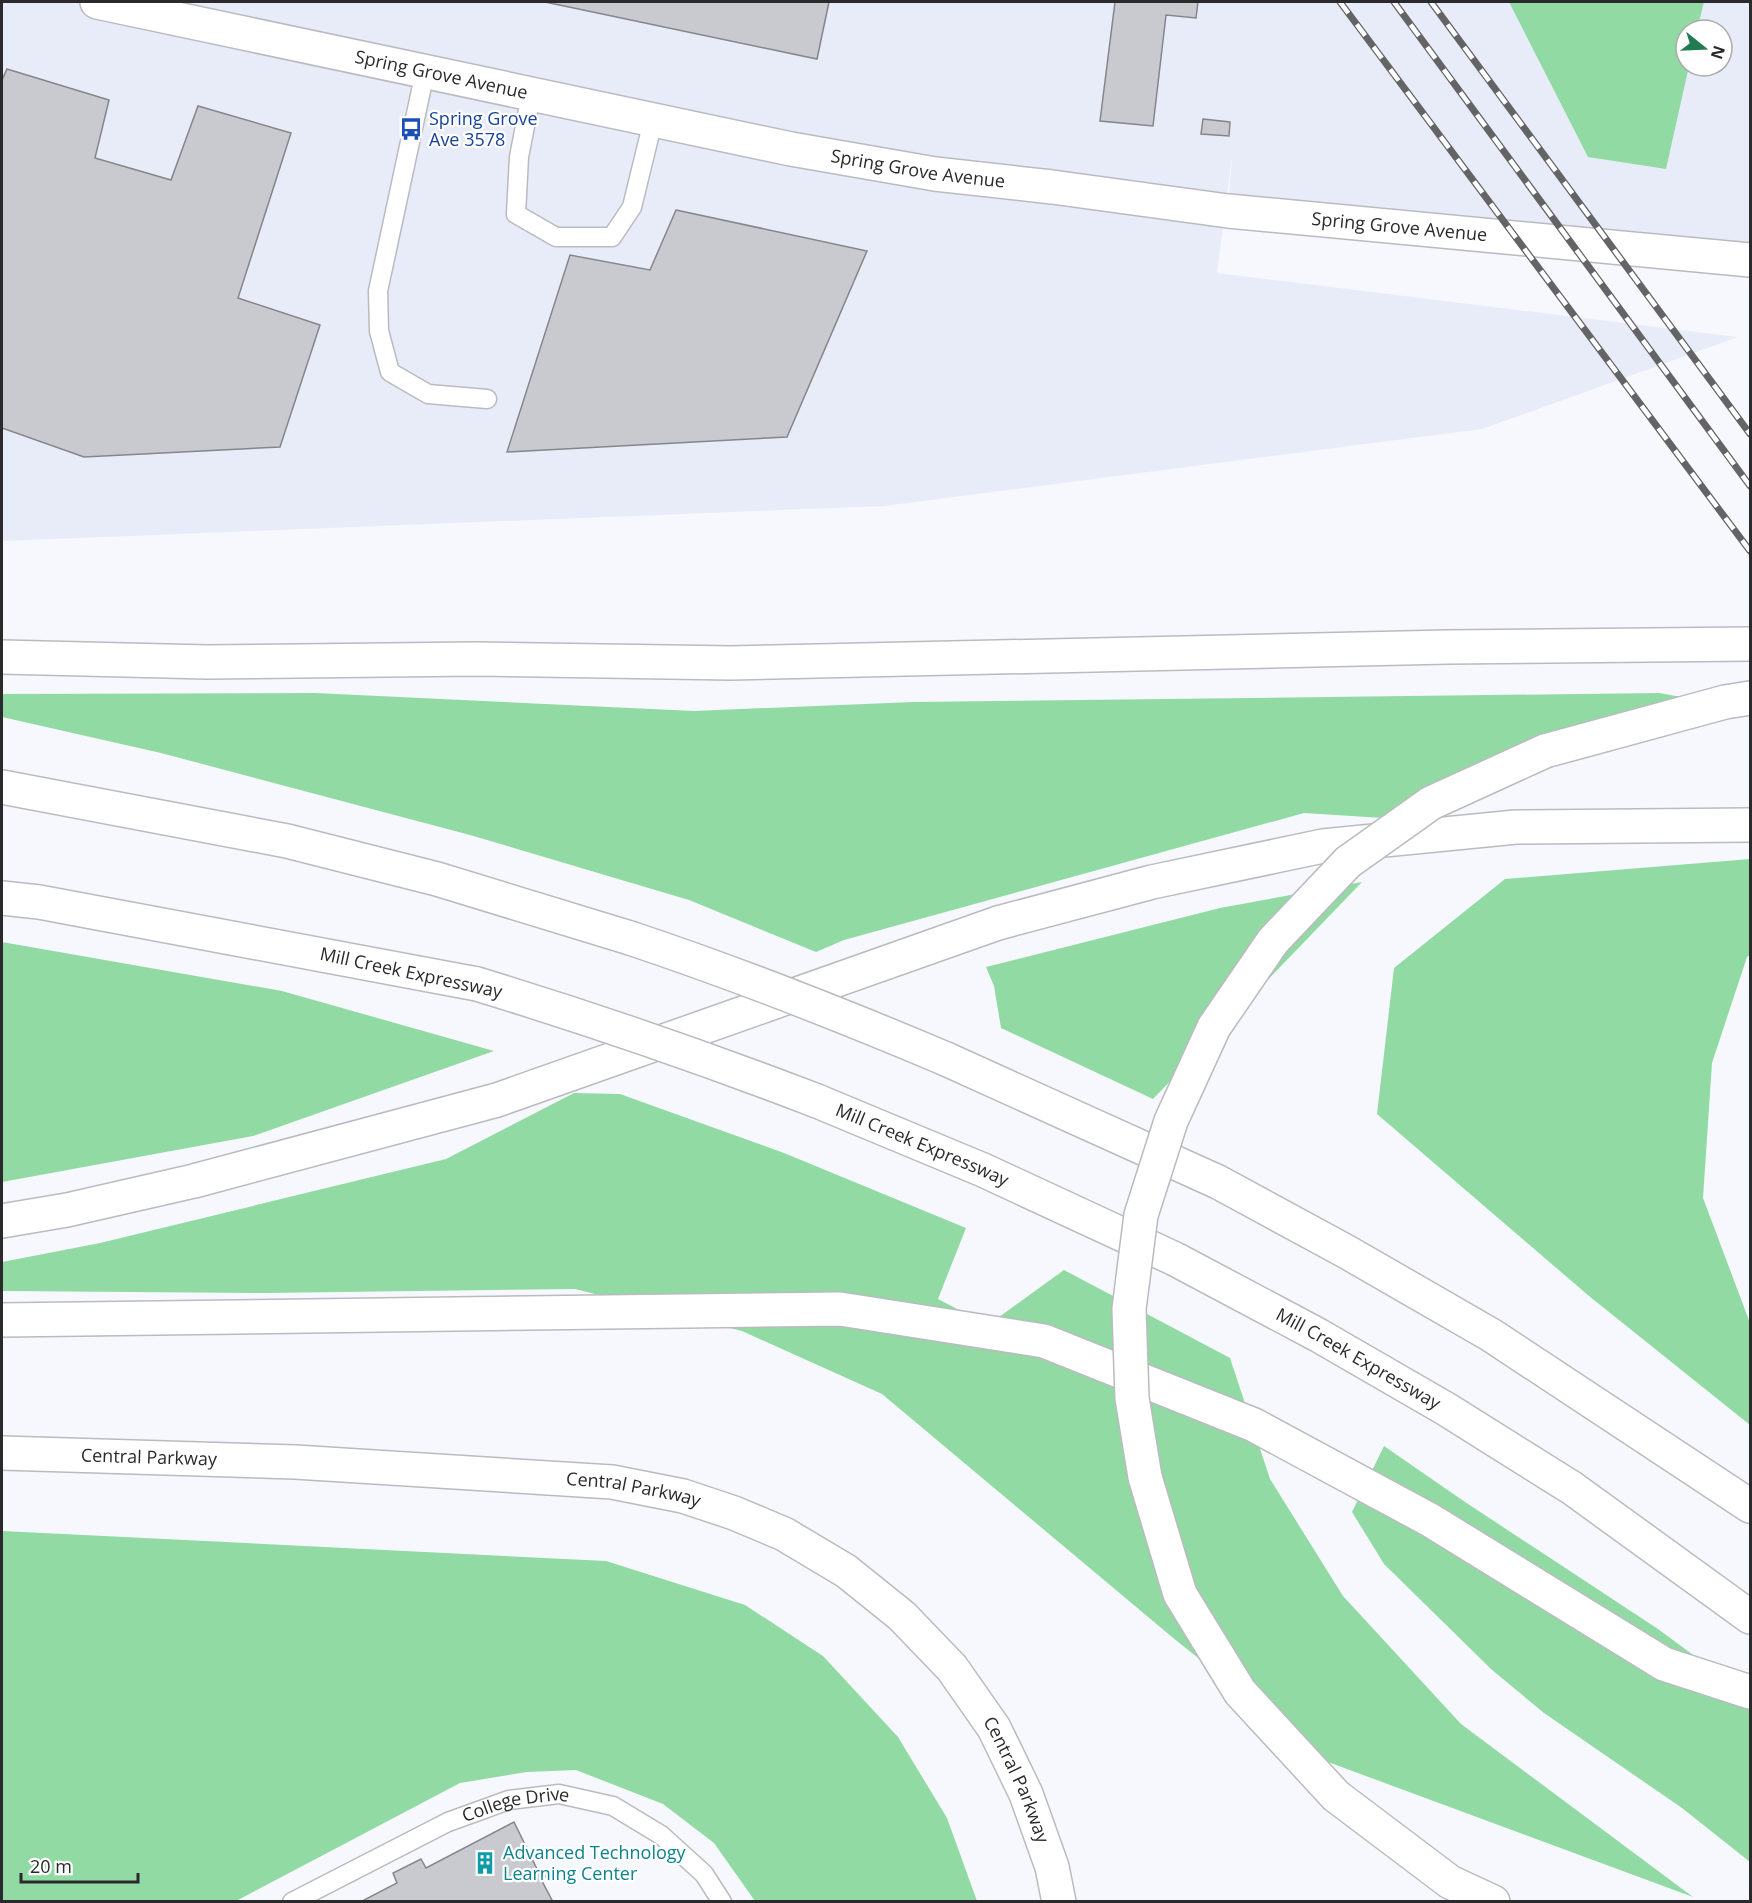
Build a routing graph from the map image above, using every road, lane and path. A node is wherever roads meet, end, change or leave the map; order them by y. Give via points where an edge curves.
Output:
1 (97, 2) edge
2 (425, 72) junction
3 (531, 95) junction
4 (653, 121) junction
5 (1750, 260) edge
6 (487, 399) dead end
7 (1750, 644) edge
8 (2, 657) edge
9 (1750, 698) edge
10 (2, 787) edge
11 (1750, 825) edge
12 (2, 897) edge
13 (2, 1221) edge
14 (2, 1320) edge
15 (2, 1453) edge
16 (1750, 1506) edge
17 (1750, 1617) edge
18 (1750, 1692) edge
19 (292, 1902) edge
20 (722, 1902) edge
21 (1059, 1902) edge
22 (1493, 1902) edge

1 - 2 main road, Spring Grove Avenue
2 - 3 main road, Spring Grove Avenue
2 - 6 lane via 378,291 379,331 390,372 428,394
3 - 4 main road, Spring Grove Avenue
3 - 4 lane via 519,157 516,214 556,237 612,237 632,207
4 - 5 main road, Spring Grove Avenue via 935,174 1228,211
7 - 8 main road via 731,663 476,659 207,662
9 - 22 main road, bridge via 1545,751 1431,803 1348,862 1273,941 1214,1027 1170,1121 1141,1215 1129,1309 1132,1398 1144,1477 1180,1594 1240,1692 1336,1796 1450,1882
10 - 16 main road, bridge via 286,841 437,879 630,938 849,1017 1218,1182 1491,1335
11 - 13 main road via 1504,828 1323,846 1152,882 998,923 497,1100 194,1181
12 - 17 main road, Mill Creek Expressway, bridge via 477,984 721,1064 817,1101 983,1170 1143,1244 1318,1335 1446,1408 1572,1488
14 - 18 main road via 840,1309 1044,1341 1254,1425 1430,1520 1664,1664
15 - 21 main road, Central Parkway via 295,1462 612,1482 683,1496 784,1534 846,1571 902,1616 952,1668 994,1728 1026,1794 1052,1867
19 - 20 lane, College Drive via 448,1822 509,1800 559,1794 613,1806 661,1835 704,1874

